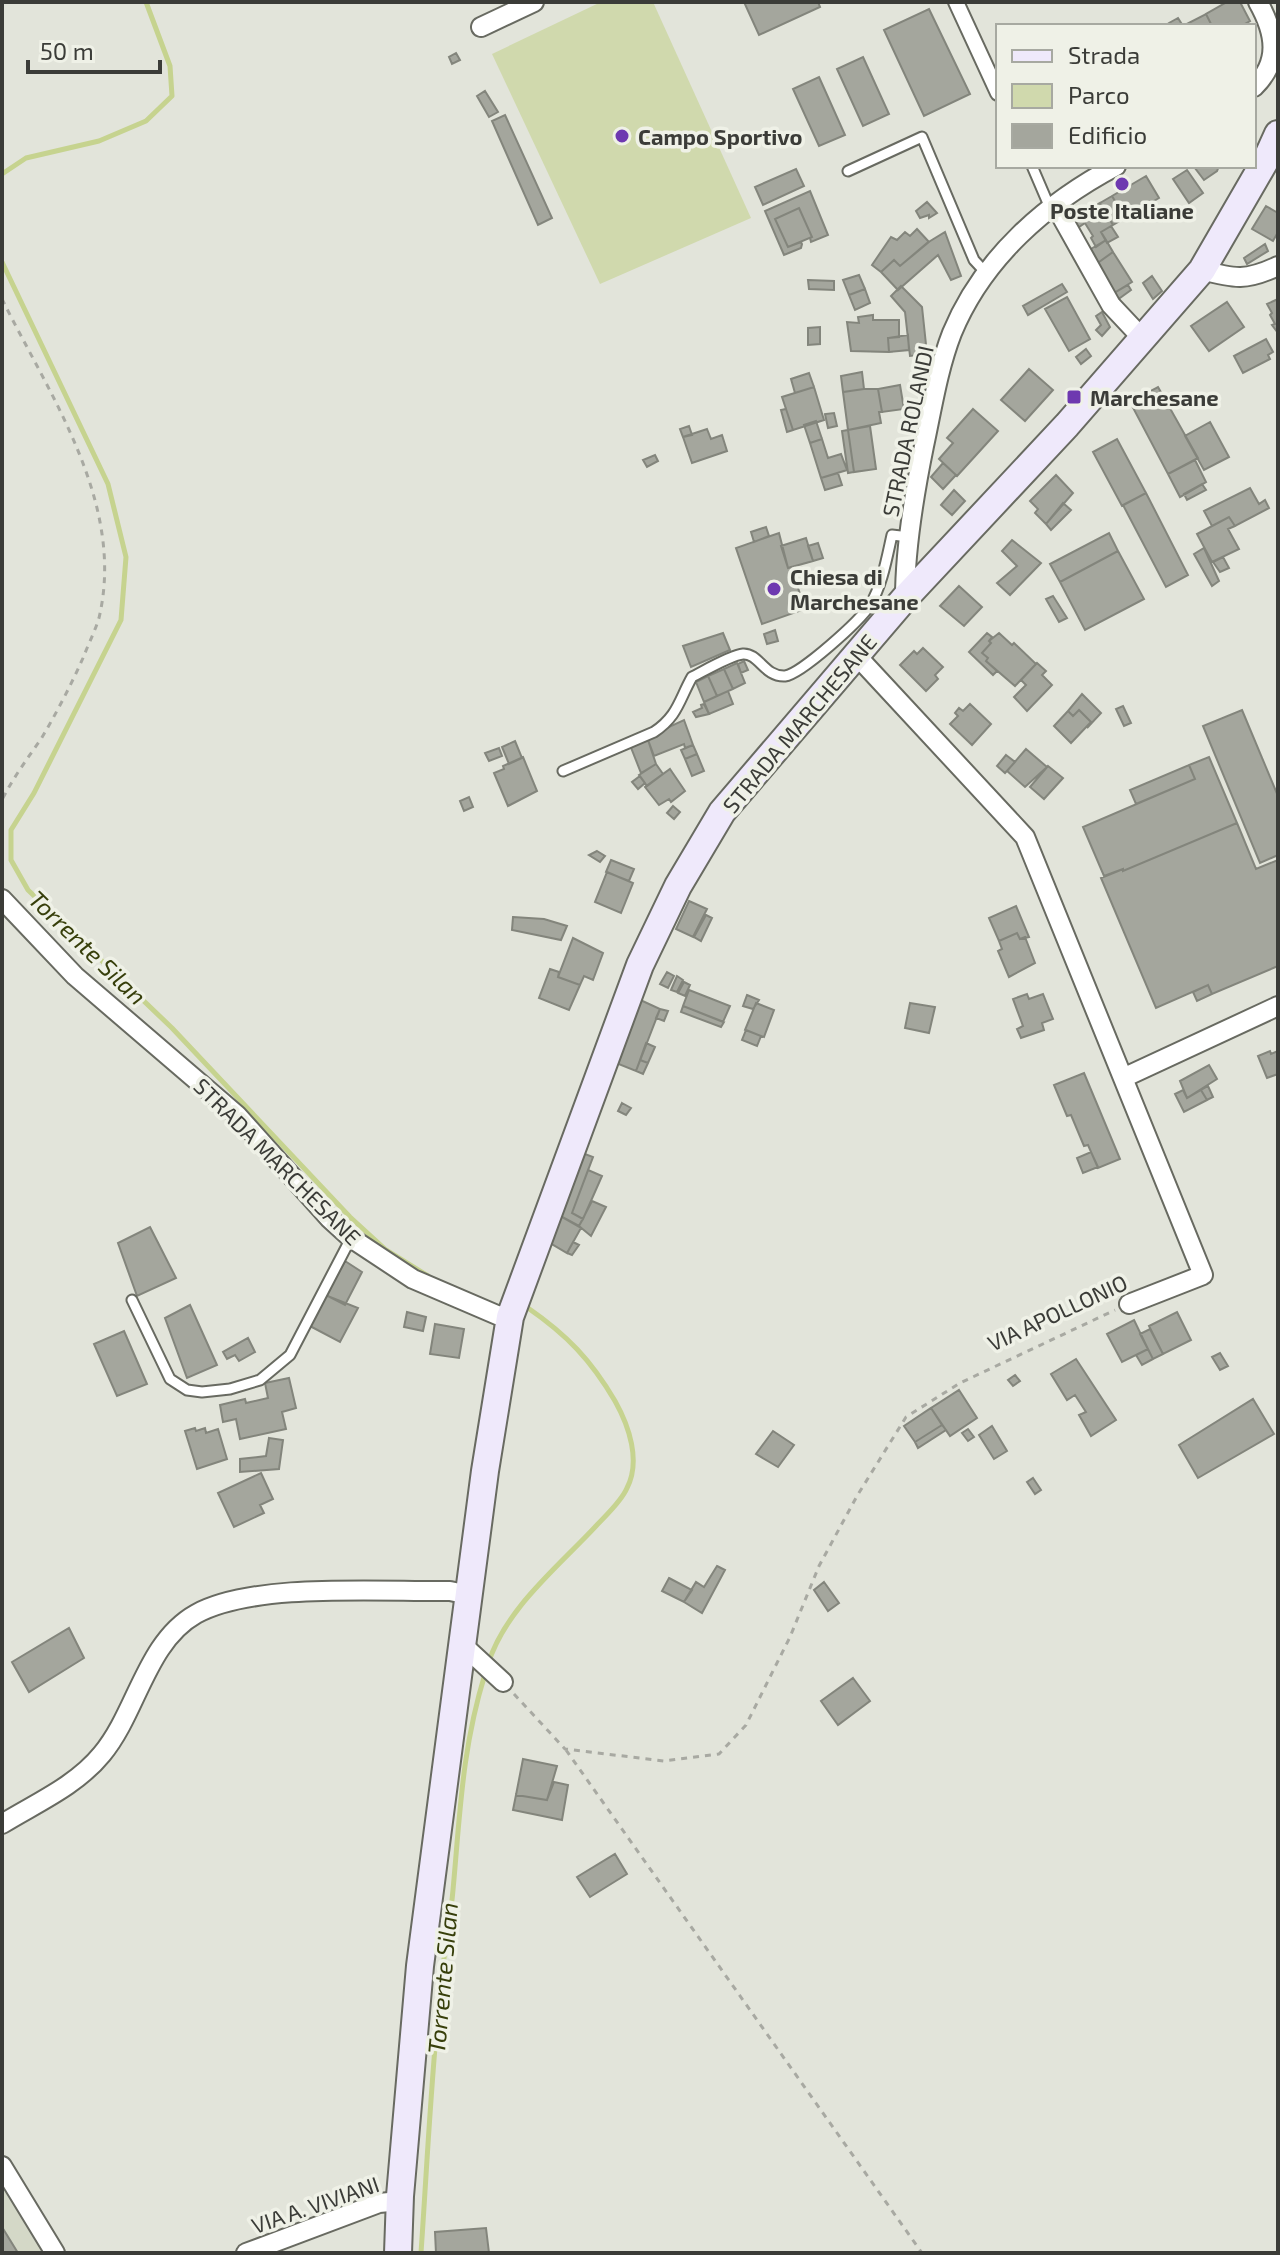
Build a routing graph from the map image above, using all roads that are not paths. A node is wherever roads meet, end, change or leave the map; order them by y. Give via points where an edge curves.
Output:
1 (534, 2) edge
2 (956, 2) edge
3 (1258, 2) edge
4 (481, 27) dead end
5 (1256, 86) edge
6 (996, 89) edge
7 (1278, 134) edge
8 (1033, 168) edge
9 (1112, 168) edge
10 (848, 171) dead end
11 (1053, 206) junction
12 (1278, 266) edge
13 (1202, 270) junction
14 (986, 273) junction
15 (1142, 338) junction
16 (910, 537) junction
17 (905, 598) junction
18 (856, 655) junction
19 (563, 771) dead end
20 (2, 899) edge
21 (1278, 1006) edge
22 (1123, 1078) junction
23 (351, 1238) junction
24 (132, 1300) dead end
25 (1129, 1304) road end
26 (510, 1317) junction
27 (469, 1595) junction
28 (464, 1646) junction
29 (503, 1682) road end
30 (2, 1824) edge
31 (2, 2166) edge
32 (400, 2201) junction
33 (55, 2253) edge
34 (246, 2253) edge
35 (398, 2253) edge

1 - 4 street
2 - 6 street
3 - 5 street via 1276,34 1278,50 1265,79
7 - 13 main road, STRADA MARCHESANE
8 - 11 lane
9 - 11 street, STRADA ROLANDI
10 - 14 lane via 922,137 974,260
11 - 14 street, STRADA ROLANDI via 1012,241
11 - 15 street via 1111,305
12 - 13 street via 1249,278
13 - 15 main road, STRADA MARCHESANE
14 - 16 street, STRADA ROLANDI via 952,333 916,483
15 - 17 main road, STRADA MARCHESANE
16 - 17 street, STRADA ROLANDI
16 - 19 lane, STRADA ROLANDI via 892,535 870,605 804,668 788,676 772,675 742,654 692,677 676,713 654,732
17 - 18 main road, STRADA MARCHESANE
18 - 22 street, VIA APOLLONIO via 1025,837
18 - 26 main road, STRADA MARCHESANE via 722,812 678,886 640,965
20 - 23 street, STRADA MARCHESANE via 75,976 237,1115
21 - 22 street
22 - 25 street, VIA APOLLONIO via 1203,1275
23 - 24 lane via 290,1355 260,1380 230,1389 187,1390 170,1379
23 - 26 street, STRADA MARCHESANE via 413,1279
26 - 27 main road, STRADA MARCHESANE
27 - 28 main road, STRADA MARCHESANE
27 - 30 street via 257,1595 195,1615 172,1634 102,1754 71,1783
28 - 29 street
28 - 32 main road, STRADA MARCHESANE via 420,1966
31 - 33 street
32 - 34 street, VIA A. VIVIANI via 379,2203
32 - 35 main road, STRADA MARCHESANE

